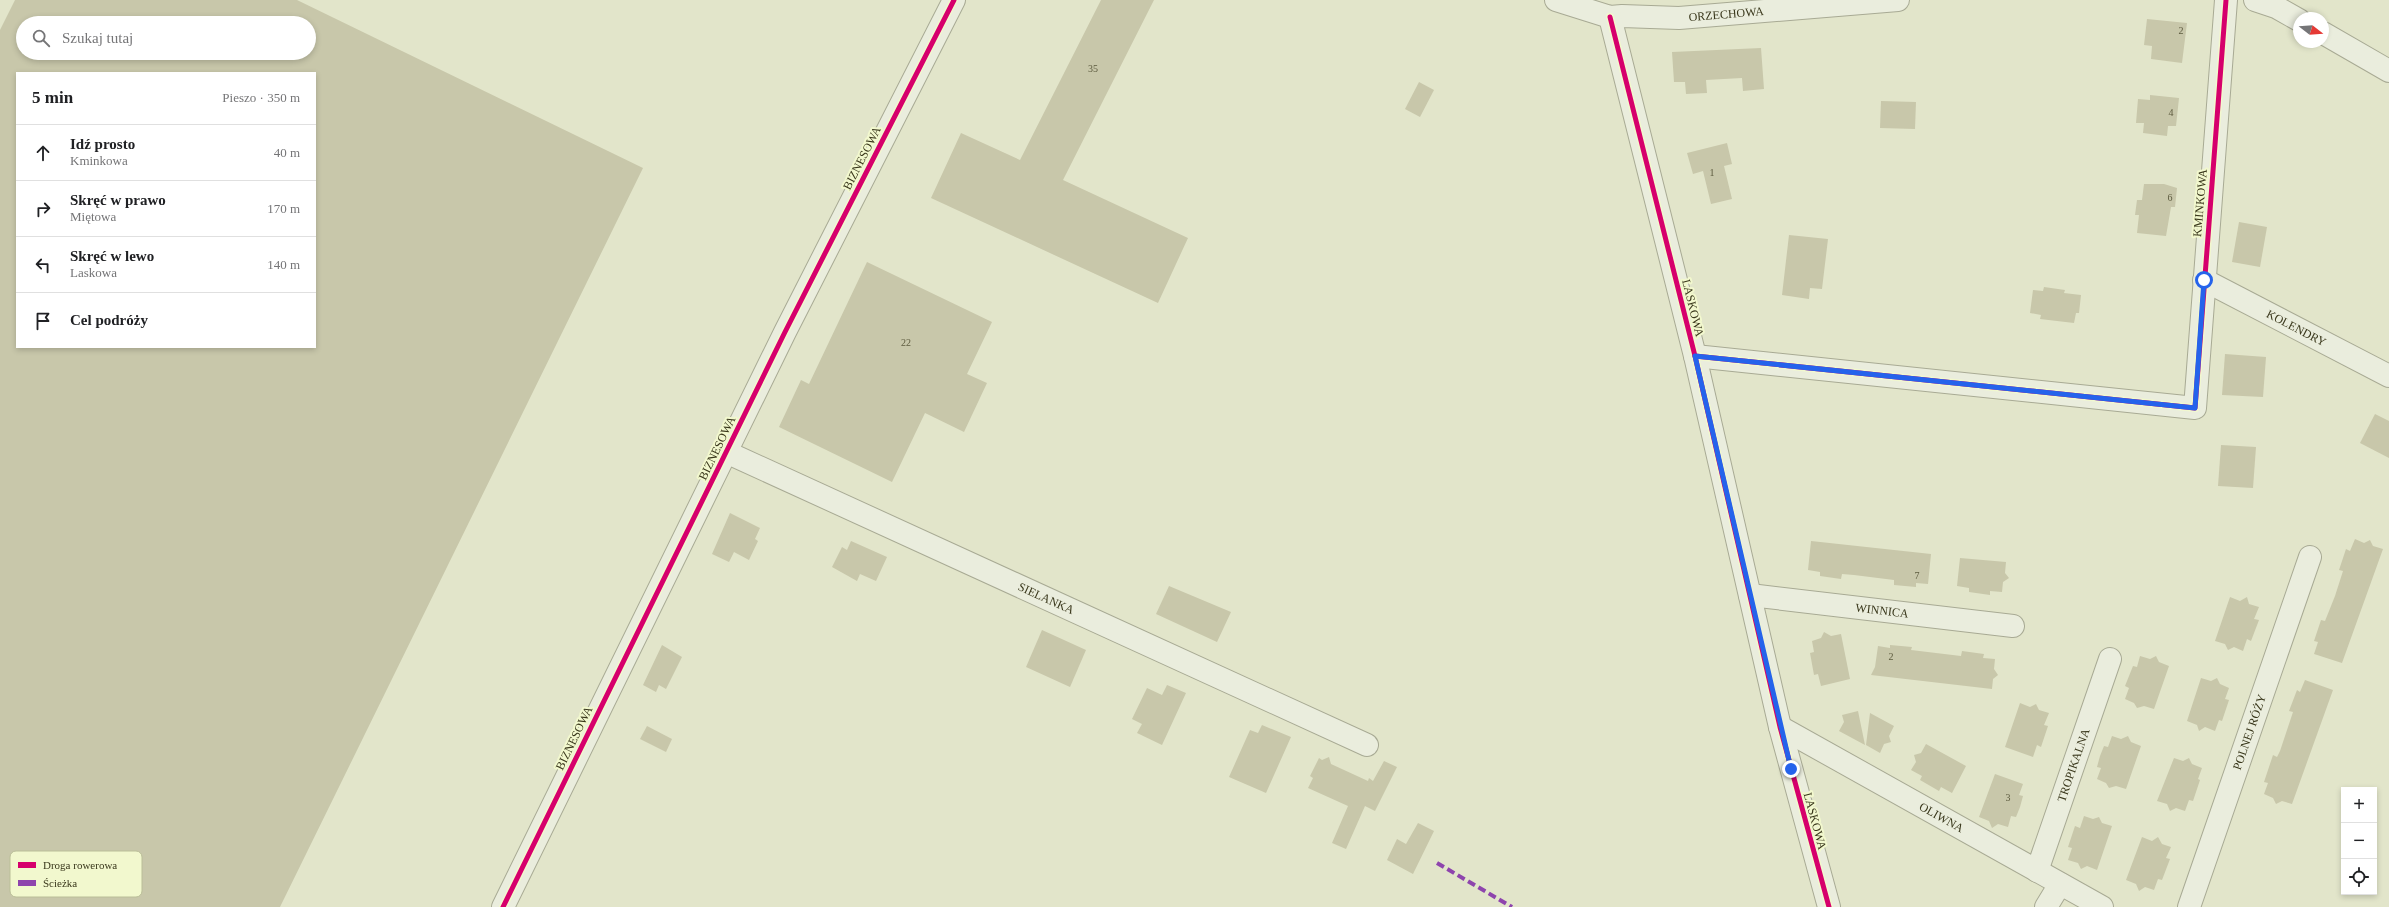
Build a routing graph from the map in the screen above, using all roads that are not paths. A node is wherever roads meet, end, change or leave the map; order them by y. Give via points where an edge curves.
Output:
1 (954, 0) edge
2 (1556, 0) edge
3 (1898, 0) edge
4 (2226, 0) edge
5 (2255, 0) edge
6 (1610, 17) junction
7 (2293, 17) edge
8 (2329, 36) edge
9 (2389, 71) edge
10 (2204, 280) junction
11 (1695, 356) junction
12 (2389, 376) edge
13 (726, 452) junction
14 (2310, 557) dead end
15 (1750, 595) junction
16 (2013, 626) dead end
17 (2110, 658) dead end
18 (1780, 727) junction
19 (1367, 745) dead end
20 (2037, 871) junction
21 (2060, 884) junction
22 (503, 907) edge
23 (1829, 907) edge
24 (2046, 907) edge
25 (2102, 907) edge
26 (2189, 907) edge

1 - 13 street, BIZNESOWA
2 - 6 street, ORZECHOWA
3 - 6 street, ORZECHOWA via 1679,18
4 - 10 street, KMINKOWA
5 - 7 street
6 - 11 street, LASKOWA
8 - 9 street
10 - 11 street, KMINKOWA via 2195,408
10 - 12 street, KOLENDRY
11 - 15 street, LASKOWA
13 - 19 street, SIELANKA
13 - 22 street, BIZNESOWA
14 - 26 street, POLNEJ RÓŻY
15 - 16 street, WINNICA
15 - 18 street, LASKOWA
17 - 20 street, TROPIKALNA
18 - 20 street, OLIWNA
18 - 23 street, LASKOWA
20 - 21 street, OLIWNA
21 - 24 street
21 - 25 street, OLIWNA

